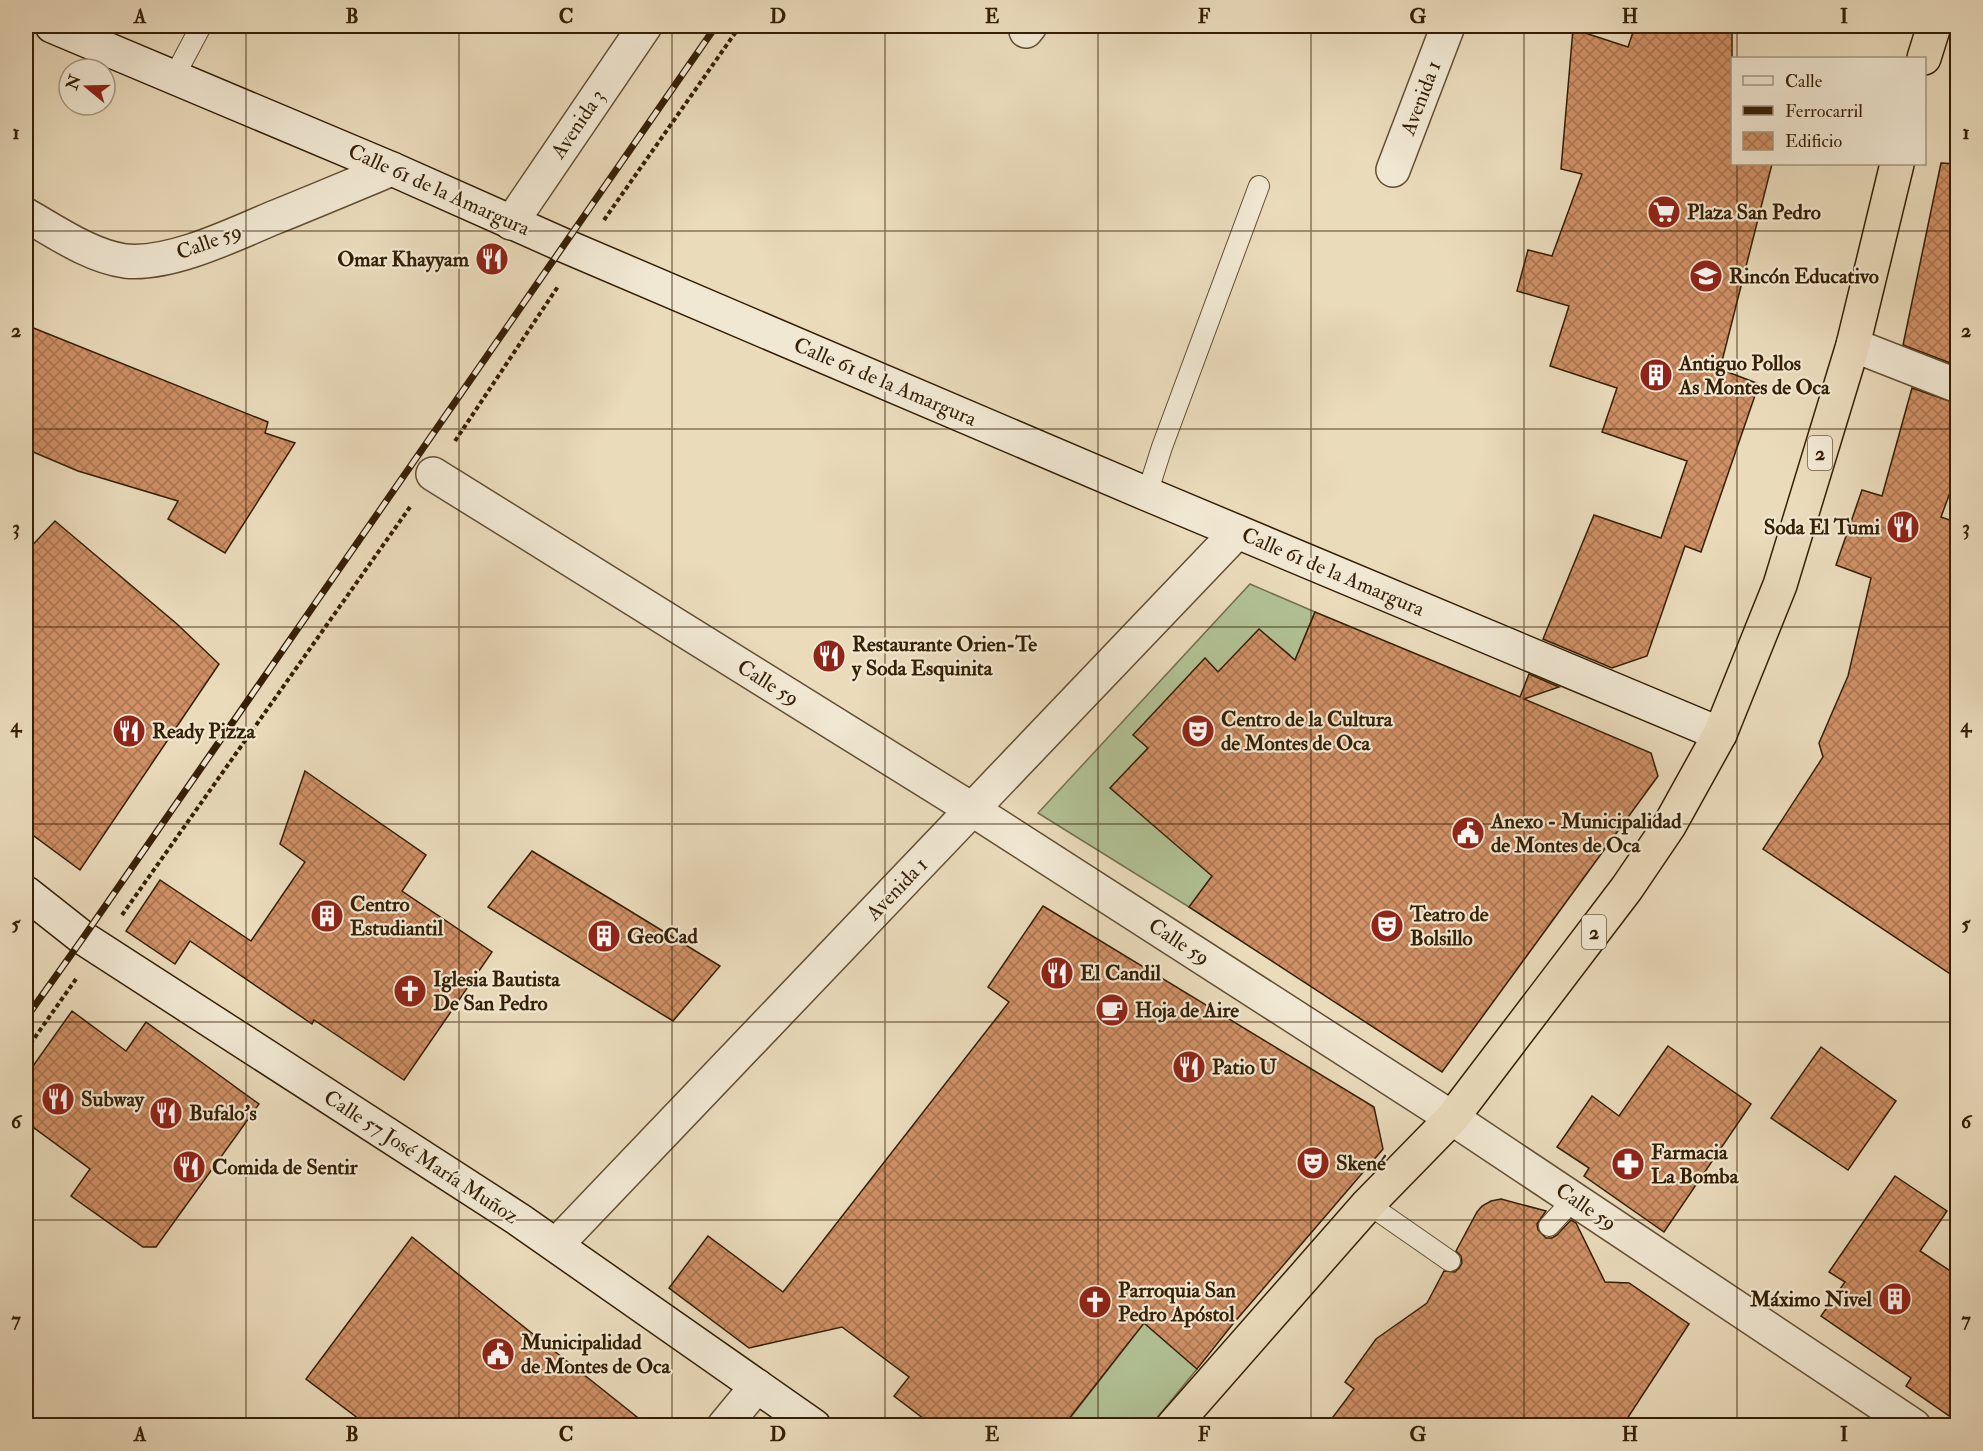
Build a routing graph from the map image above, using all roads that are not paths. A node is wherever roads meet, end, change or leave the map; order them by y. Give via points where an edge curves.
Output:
1 (52, 26) edge
2 (201, 26) edge
3 (645, 26) edge
4 (1448, 26) edge
5 (1934, 26) edge
6 (1924, 57) edge
7 (174, 76) junction
8 (1897, 165) edge
9 (392, 169) junction
10 (1393, 170) dead end
11 (1259, 186) dead end
12 (26, 215) edge
13 (512, 223) junction
14 (1853, 345) junction
15 (1958, 386) edge
16 (433, 474) road end
17 (1147, 494) junction
18 (1237, 532) junction
19 (1720, 734) junction
20 (973, 810) junction
21 (26, 893) edge
22 (1452, 1118) junction
23 (1574, 1199) junction
24 (1368, 1204) junction
25 (1549, 1226) dead end
26 (556, 1245) junction
27 (1450, 1261) dead end
28 (757, 1386) junction
29 (724, 1425) edge
30 (814, 1425) edge
31 (1173, 1425) edge
32 (1914, 1425) edge

1 - 7 street, Calle 61 de la Amargura
2 - 7 lane
3 - 13 street, Avenida 3
4 - 10 street, Avenida 1
5 - 6 highway
7 - 9 street, Calle 61 de la Amargura
8 - 14 highway, 2
9 - 12 street, Calle 59 via 227,237 148,261 124,261 94,252
9 - 13 street, Calle 61 de la Amargura
11 - 17 lane
13 - 17 street, Calle 61 de la Amargura
14 - 15 street
14 - 19 highway, 2 via 1780,585
16 - 20 street, Calle 59
17 - 18 street, Calle 61 de la Amargura
18 - 19 street, Calle 61 de la Amargura
18 - 20 street, Avenida 1
19 - 22 highway, 2 via 1669,826 1627,888
20 - 22 street, Calle 59
20 - 26 street, Avenida 1
21 - 26 street, Calle 57 José María Muñoz via 98,948
22 - 23 street, Calle 59
22 - 24 highway, 2
23 - 25 lane
23 - 32 street, Calle 59
24 - 27 lane
24 - 31 highway, 2
26 - 28 street, Calle 57 José María Muñoz
28 - 29 street
28 - 30 street, Calle 57 José María Muñoz

